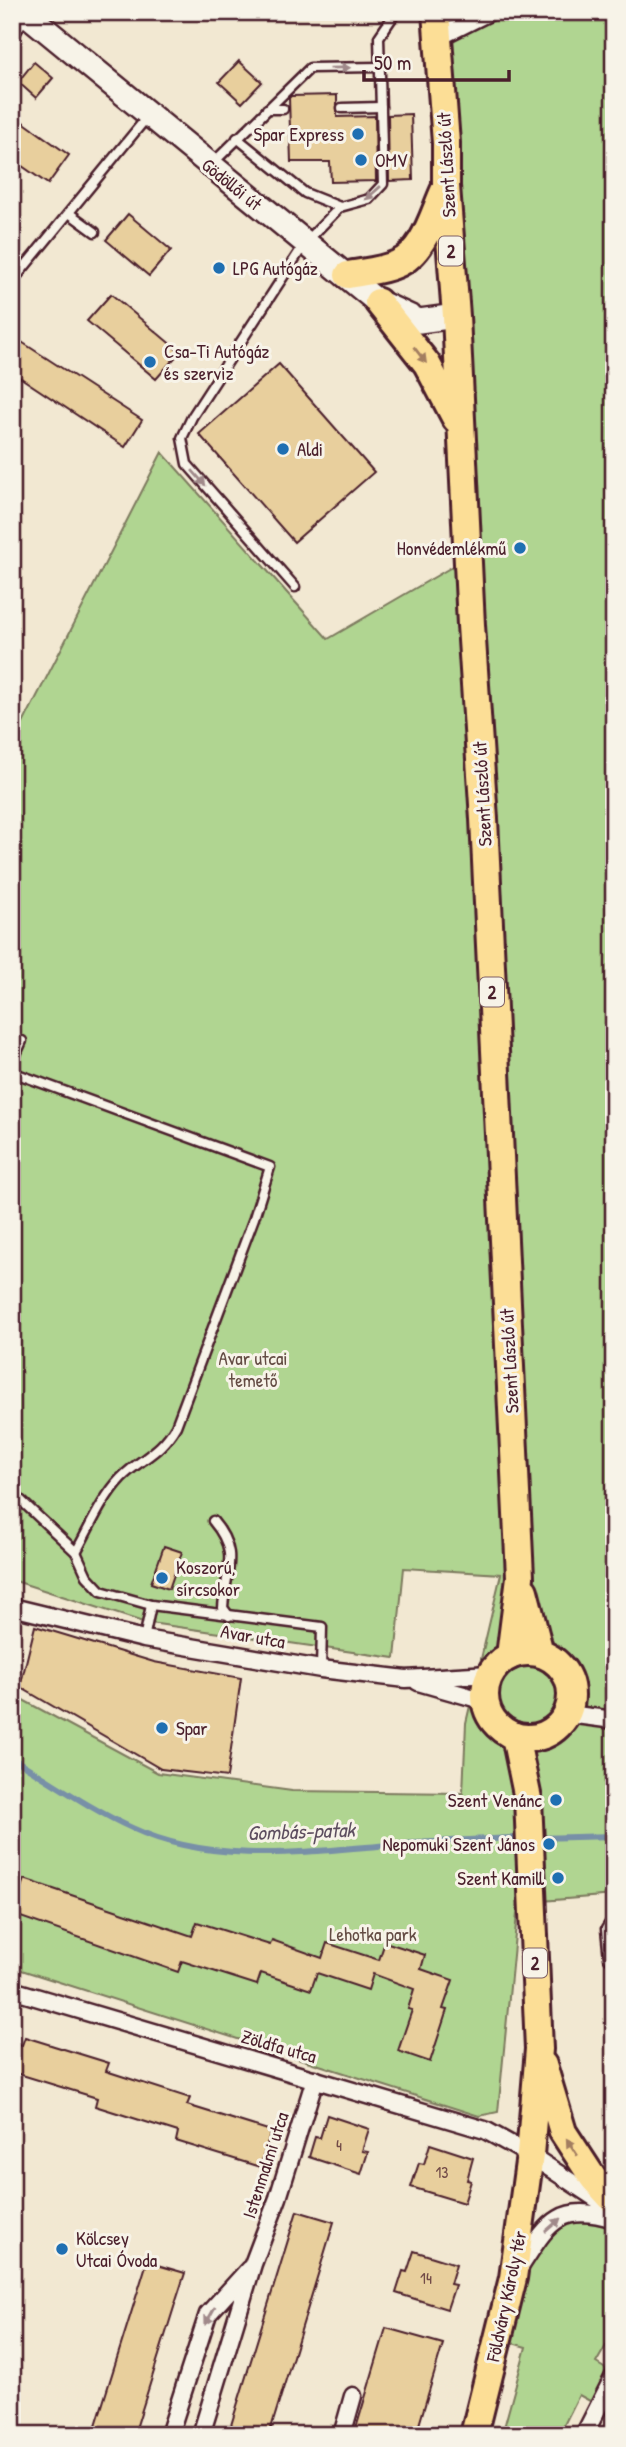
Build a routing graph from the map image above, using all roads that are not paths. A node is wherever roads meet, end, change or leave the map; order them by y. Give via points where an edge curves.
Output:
1 (396, 12) edge
2 (489, 12) edge
3 (25, 14) edge
4 (437, 25) edge
5 (12, 39) edge
6 (380, 67) junction
7 (381, 107) junction
8 (342, 108) dead end
9 (267, 109) junction
10 (283, 109) dead end
11 (148, 116) junction
12 (237, 138) junction
13 (210, 166) junction
14 (446, 186) junction
15 (340, 207) junction
16 (69, 213) junction
17 (95, 232) dead end
18 (305, 243) junction
19 (348, 275) junction
20 (12, 282) edge
21 (378, 302) junction
22 (456, 316) junction
23 (460, 428) junction
24 (295, 587) dead end
25 (22, 1041) dead end
26 (12, 1063) edge
27 (12, 1072) edge
28 (12, 1492) edge
29 (213, 1521) dead end
30 (76, 1552) junction
31 (520, 1577) junction
32 (151, 1605) junction
33 (12, 1607) edge
34 (229, 1616) junction
35 (144, 1639) junction
36 (540, 1653) junction
37 (510, 1656) junction
38 (321, 1669) junction
39 (490, 1675) junction
40 (406, 1679) junction
41 (485, 1702) junction
42 (568, 1714) junction
43 (614, 1720) edge
44 (546, 1734) junction
45 (515, 1736) junction
46 (528, 1799) junction
47 (614, 1917) edge
48 (614, 1963) edge
49 (12, 1990) edge
50 (539, 2049) junction
51 (315, 2079) junction
52 (530, 2155) junction
53 (614, 2201) edge
54 (614, 2210) edge
55 (614, 2218) edge
56 (253, 2264) junction
57 (513, 2278) junction
58 (614, 2376) edge
59 (353, 2396) dead end
60 (169, 2435) edge
61 (201, 2435) edge
62 (342, 2435) edge
63 (474, 2435) edge
64 (584, 2435) edge

1 - 6 lane via 379,37
2 - 4 street
3 - 5 lane
3 - 11 main road, Gödöllői út
4 - 14 main road, Szent László út / 2
6 - 7 lane
9 -> 6 lane via 310,68
7 - 8 lane
7 -> 15 lane via 383,184 369,199
9 - 10 lane
9 - 12 lane
11 - 13 main road, Gödöllői út
11 - 16 lane
12 - 13 lane
12 - 15 lane via 305,193
13 - 18 main road, Gödöllői út
14 - 19 main road via 411,255 398,264
14 - 22 main road, Szent László út / 2
15 - 18 lane
16 - 17 lane
16 - 20 lane
18 - 19 main road, Gödöllői út
18 -> 24 lane via 182,438 187,464
19 - 21 main road, Gödöllői út
21 - 22 main road, Gödöllői út via 419,321
21 -> 23 main road via 427,364
22 - 23 main road, Szent László út / 2
23 - 31 main road, Szent László út / 2 via 484,819
25 - 26 lane
27 - 30 lane via 270,1167 176,1426 166,1443 109,1493
28 - 30 lane
29 - 34 lane via 225,1536 230,1556 223,1608
30 - 32 lane via 87,1576 101,1591
31 - 36 main road, 2
31 - 37 main road, 2
32 - 34 lane
32 - 35 lane
33 - 35 street, Avar utca
34 - 38 lane via 322,1626
35 - 38 street, Avar utca
36 - 37 main road
36 - 42 main road via 558,1665 570,1683
37 - 39 main road
38 - 40 street, Avar utca
39 - 40 street, Avar utca
39 - 41 main road
40 - 41 street
41 - 45 main road via 490,1717
42 - 43 street
42 - 44 main road
44 - 45 main road
44 - 46 main road, 2
45 - 46 main road, 2
46 - 50 main road, 2
47 - 48 lane via 606,1929 608,1958
49 - 51 street, Zöldfa utca
50 - 52 main road, 2
53 -> 50 main road via 563,2132
51 - 52 street, Zöldfa utca via 485,2130
51 - 56 street, Istenmalmi utca
52 - 54 street, Zöldfa utca
52 - 57 main road, Földváry Károly tér / 2
57 -> 55 street via 546,2229 559,2218 578,2211
56 -> 60 street, Istenmalmi utca via 208,2314
56 - 61 street, Istenmalmi utca
57 - 63 main road, Földváry Károly tér / 2
58 - 64 street
59 - 62 street

